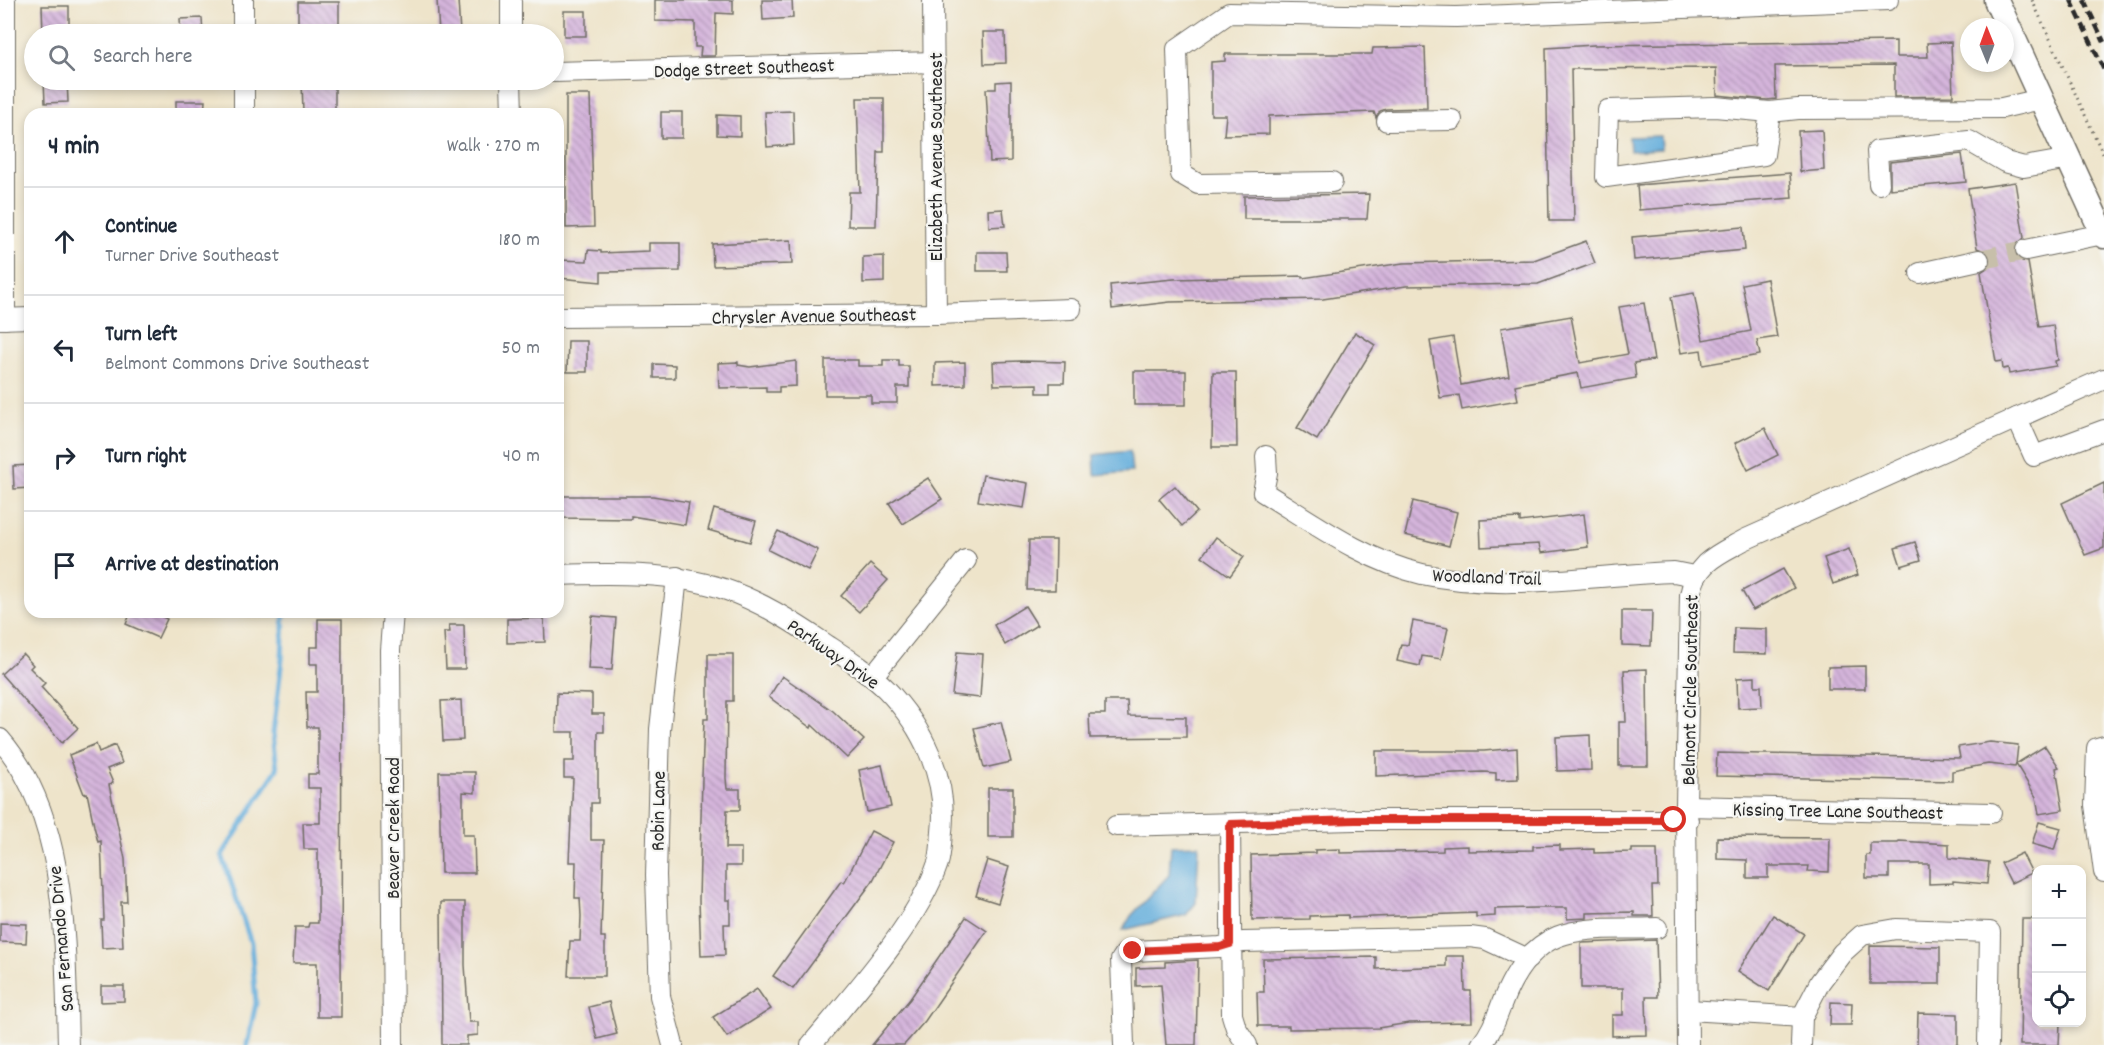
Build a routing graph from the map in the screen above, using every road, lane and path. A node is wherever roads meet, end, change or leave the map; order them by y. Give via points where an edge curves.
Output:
1 (4, 0) edge
2 (243, 0) edge
3 (511, 0) edge
4 (933, 0) edge
5 (1888, 0) edge
6 (1996, 0) edge
7 (2032, 0) edge
8 (243, 24) edge
9 (511, 24) edge
10 (935, 62) junction
11 (564, 72) edge
12 (244, 90) edge
13 (511, 90) edge
14 (2041, 99) junction
15 (244, 108) edge
16 (512, 108) edge
17 (1770, 112) junction
18 (1452, 120) dead end
19 (1387, 121) dead end
20 (2104, 156) edge
21 (2069, 159) junction
22 (1332, 182) dead end
23 (1879, 184) dead end
24 (2104, 235) edge
25 (2026, 250) tunnel mouth
26 (1979, 260) tunnel mouth
27 (1920, 273) dead end
28 (1071, 309) dead end
29 (936, 314) junction
30 (564, 317) edge
31 (24, 318) edge
32 (2, 319) edge
33 (2104, 379) edge
34 (2017, 418) junction
35 (2104, 430) edge
36 (1266, 456) dead end
37 (966, 560) dead end
38 (564, 575) edge
39 (1694, 576) junction
40 (677, 577) junction
41 (393, 618) edge
42 (872, 677) junction
43 (0, 739) edge
44 (2104, 746) edge
45 (1687, 813) junction
46 (1991, 813) dead end
47 (1230, 824) junction
48 (1116, 826) dead end
49 (2104, 872) edge
50 (1657, 928) dead end
51 (1230, 944) junction
52 (1528, 959) junction
53 (1689, 1010) junction
54 (1802, 1017) junction
55 (68, 1045) edge
56 (393, 1045) edge
57 (673, 1045) edge
58 (811, 1045) edge
59 (1124, 1045) edge
60 (1247, 1045) edge
61 (1481, 1045) edge
62 (1688, 1045) edge
63 (1801, 1045) edge
64 (1988, 1045) edge

1 - 32 street
2 - 8 street
3 - 9 street
4 - 10 street, Elizabeth Avenue Southeast
5 - 22 street via 1456,17 1229,13 1177,49 1181,174 1198,184
6 - 14 main road
7 - 20 path
10 - 11 street, Dodge Street Southeast
10 - 29 street, Elizabeth Avenue Southeast
12 - 15 street
13 - 16 street
14 - 17 street via 2002,108
14 - 21 main road
17 - 17 street via 1715,107 1608,110 1606,177 1764,155
18 - 19 street
21 - 23 street via 2025,167 2005,162 1969,141 1877,151
21 - 24 main road
24 - 25 street
26 - 27 street
28 - 29 street, Chrysler Avenue Southeast
29 - 30 street, Chrysler Avenue Southeast
31 - 32 street
33 - 34 street, Belmont Circle Southeast
34 - 35 street via 2034,456
34 - 39 street, Belmont Circle Southeast via 1744,540 1707,562
36 - 39 street, Woodland Trail via 1268,473 1263,492 1359,548 1421,573 1485,580 1674,572
37 - 42 street
38 - 40 street, Parkway Drive
39 - 45 street, Belmont Circle Southeast via 1690,595
40 - 42 street, Parkway Drive via 724,589 763,606 803,628
40 - 57 street, Robin Lane via 660,729 656,875 660,996
41 - 56 street, Beaver Creek Road
42 - 58 street, Parkway Drive via 898,703 918,732 942,785 939,863 914,909 868,976
43 - 55 street, San Fernando Drive via 15,756 42,816 56,864 64,937
44 - 49 street via 2097,748 2095,805
45 - 46 street, Kissing Tree Lane Southeast
45 - 47 street, Kissing Tree Lane Southeast
45 - 53 street, Belmont Circle Southeast
47 - 48 street, Kissing Tree Lane Southeast
47 - 51 street
50 - 52 street via 1560,933
51 - 52 street via 1470,937 1485,939
51 - 59 street via 1125,954 1121,960
51 - 60 street via 1232,1015
52 - 61 street via 1508,990 1493,1030
53 - 54 street
53 - 62 street, Belmont Circle Southeast
54 - 63 street
54 - 64 street via 1820,982 1862,935 1896,929 1990,932

